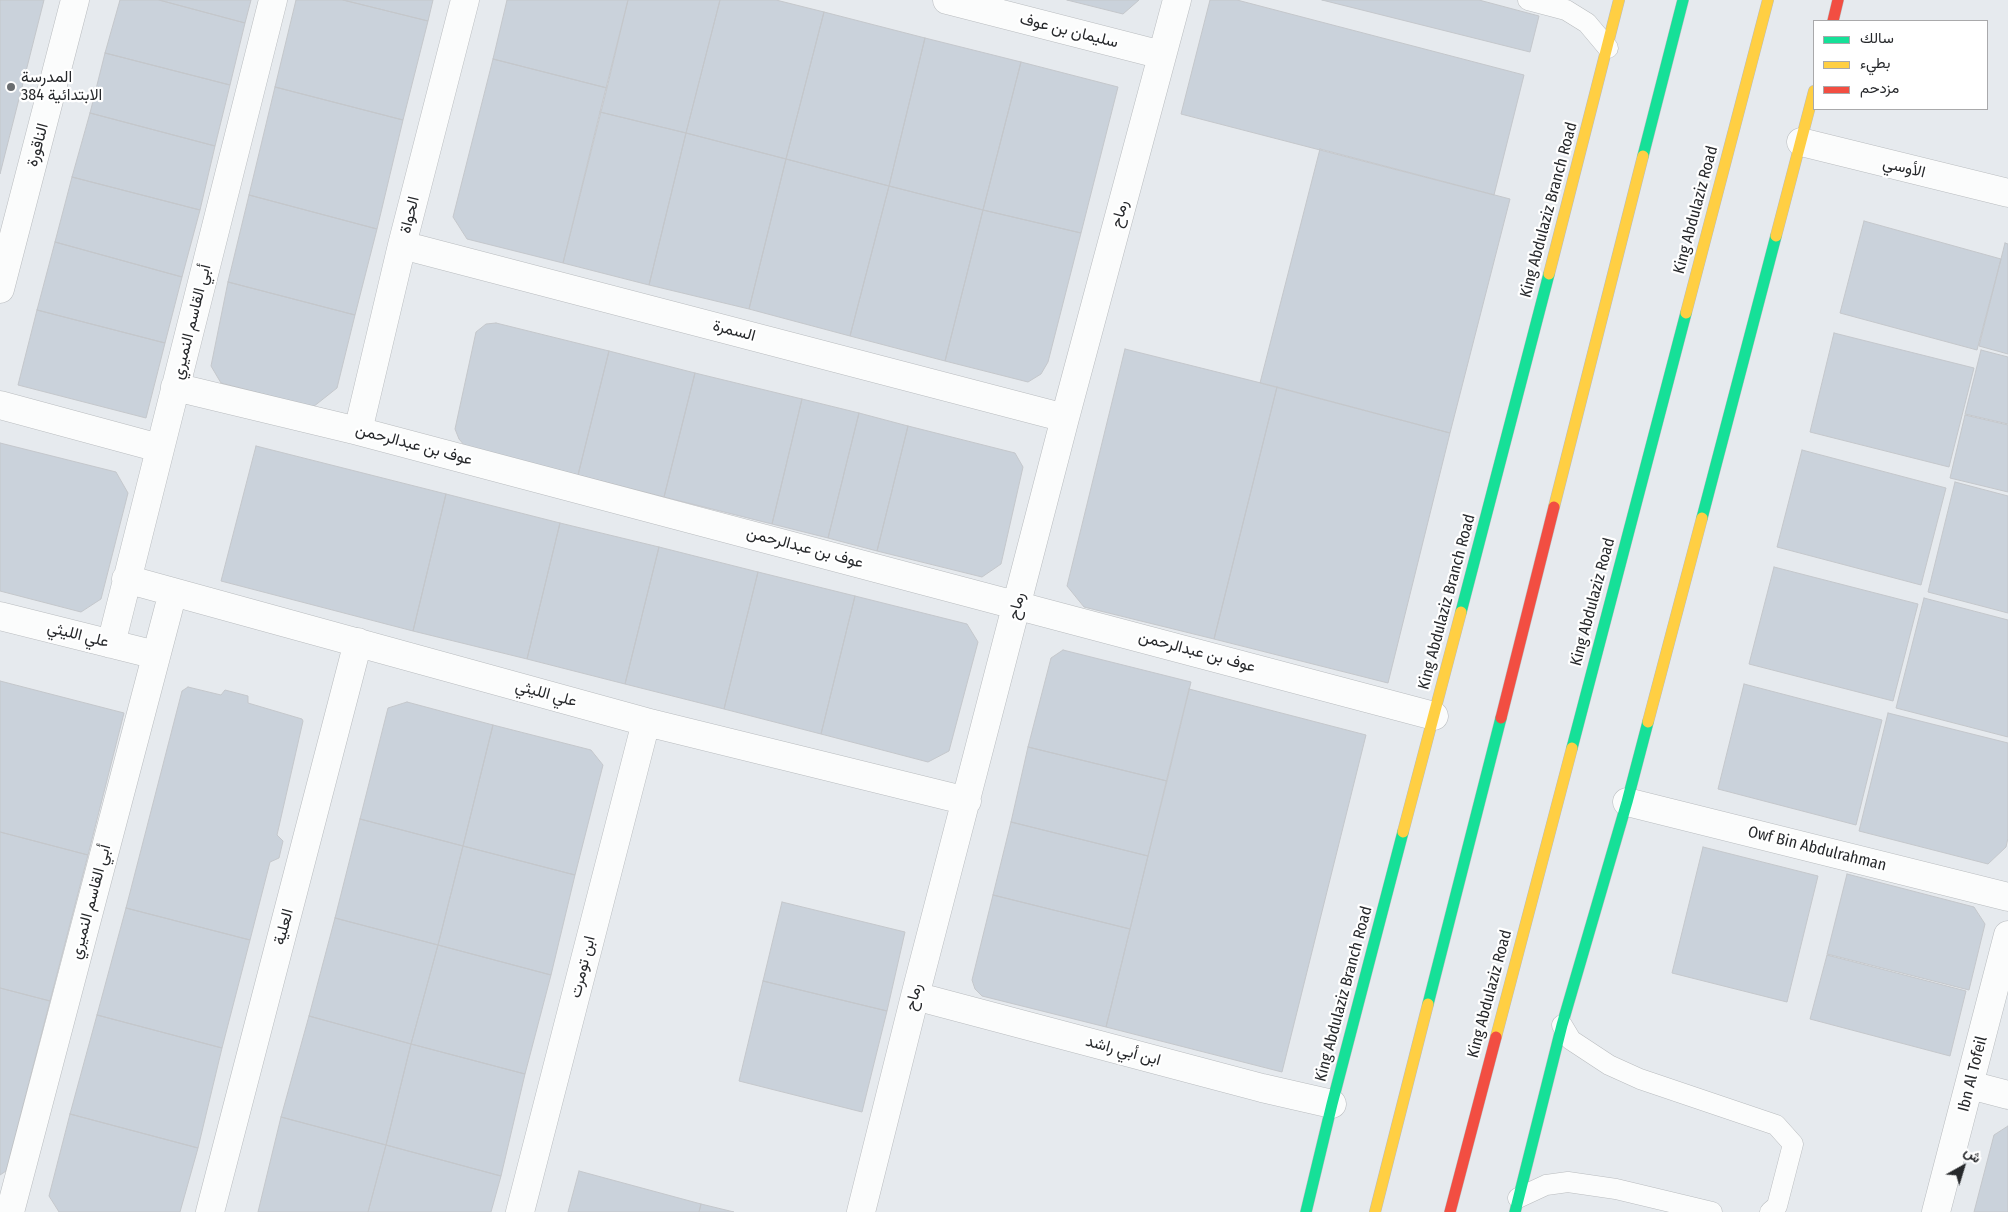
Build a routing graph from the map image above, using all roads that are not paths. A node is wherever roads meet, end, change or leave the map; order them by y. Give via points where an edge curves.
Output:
1 (75, 0) edge
2 (273, 0) edge
3 (465, 0) edge
4 (947, 0) edge
5 (1177, 0) edge
6 (1528, 0) edge
7 (1619, 0) edge
8 (1683, 0) edge
9 (1768, 0) edge
10 (1838, 0) edge
11 (1833, 20) edge
12 (1608, 48) junction
13 (1162, 55) junction
14 (1813, 95) edge
15 (1801, 142) junction
16 (2008, 194) edge
17 (402, 245) junction
18 (0, 289) edge
19 (175, 387) junction
20 (0, 405) edge
21 (1065, 418) junction
22 (358, 431) junction
23 (159, 448) junction
24 (126, 579) junction
25 (173, 592) junction
26 (1018, 604) junction
27 (0, 616) edge
28 (358, 642) junction
29 (111, 644) junction
30 (156, 655) junction
31 (1434, 716) junction
32 (646, 722) junction
33 (967, 801) junction
34 (1627, 802) junction
35 (2008, 897) edge
36 (2008, 935) edge
37 (915, 996) junction
38 (1562, 1025) junction
39 (1970, 1085) junction
40 (2008, 1095) edge
41 (1332, 1104) junction
42 (1516, 1205) edge
43 (10, 1212) edge
44 (210, 1212) edge
45 (520, 1212) edge
46 (861, 1212) edge
47 (1306, 1212) edge
48 (1375, 1212) edge
49 (1450, 1212) edge
50 (1712, 1212) edge
51 (1770, 1212) edge
52 (1936, 1212) edge

1 - 18 street, الناقورة
2 - 19 street, أبي القاسم النميري
3 - 17 street, الحواة
4 - 13 street, سليمان بن عوف
5 - 13 street, رماح
6 - 12 lane via 1566,10 1587,23
7 - 12 main road, King Abdulaziz Branch Road
8 - 48 main road
9 - 49 main road, King Abdulaziz Road
10 - 11 main road
12 - 31 main road, King Abdulaziz Branch Road
13 - 21 street, رماح
14 - 15 main road
15 - 16 street, الأوسي
15 - 34 main road
17 - 21 street, السمرة
17 - 22 street, الحواة
19 - 22 street, عوف بن عبدالرحمن
19 - 23 street, أبي القاسم النميري
20 - 23 street
21 - 26 street, رماح
22 - 26 street, عوف بن عبدالرحمن
23 - 24 street, أبي القاسم النميري
24 - 25 street, علي الليثي
24 - 29 street, أبي القاسم النميري
25 - 28 street, علي الليثي
25 - 30 street, أبي القاسم النميري
26 - 31 street, عوف بن عبدالرحمن
26 - 33 street, رماح
27 - 29 street, علي الليثي
28 - 32 street, علي الليثي
28 - 44 street, العلية
29 - 30 street, علي الليثي
30 - 43 street, أبي القاسم النميري
31 - 41 main road, King Abdulaziz Branch Road
32 - 33 street, علي الليثي
32 - 45 street, ابن تومرت
33 - 37 street, رماح
34 - 35 street, Owf Bin Abdulrahman
34 - 38 main road
36 - 39 street, Ibn Al Tofeil
37 - 41 street, ابن أبي راشد
37 - 46 street, رماح
38 - 42 main road
38 - 51 lane via 1572,1040 1609,1065 1640,1079 1776,1126 1793,1144 1777,1206
39 - 40 street
39 - 52 street, Ibn Al Tofeil
41 - 47 main road, King Abdulaziz Branch Road
42 - 50 lane via 1546,1185 1568,1182 1616,1189

